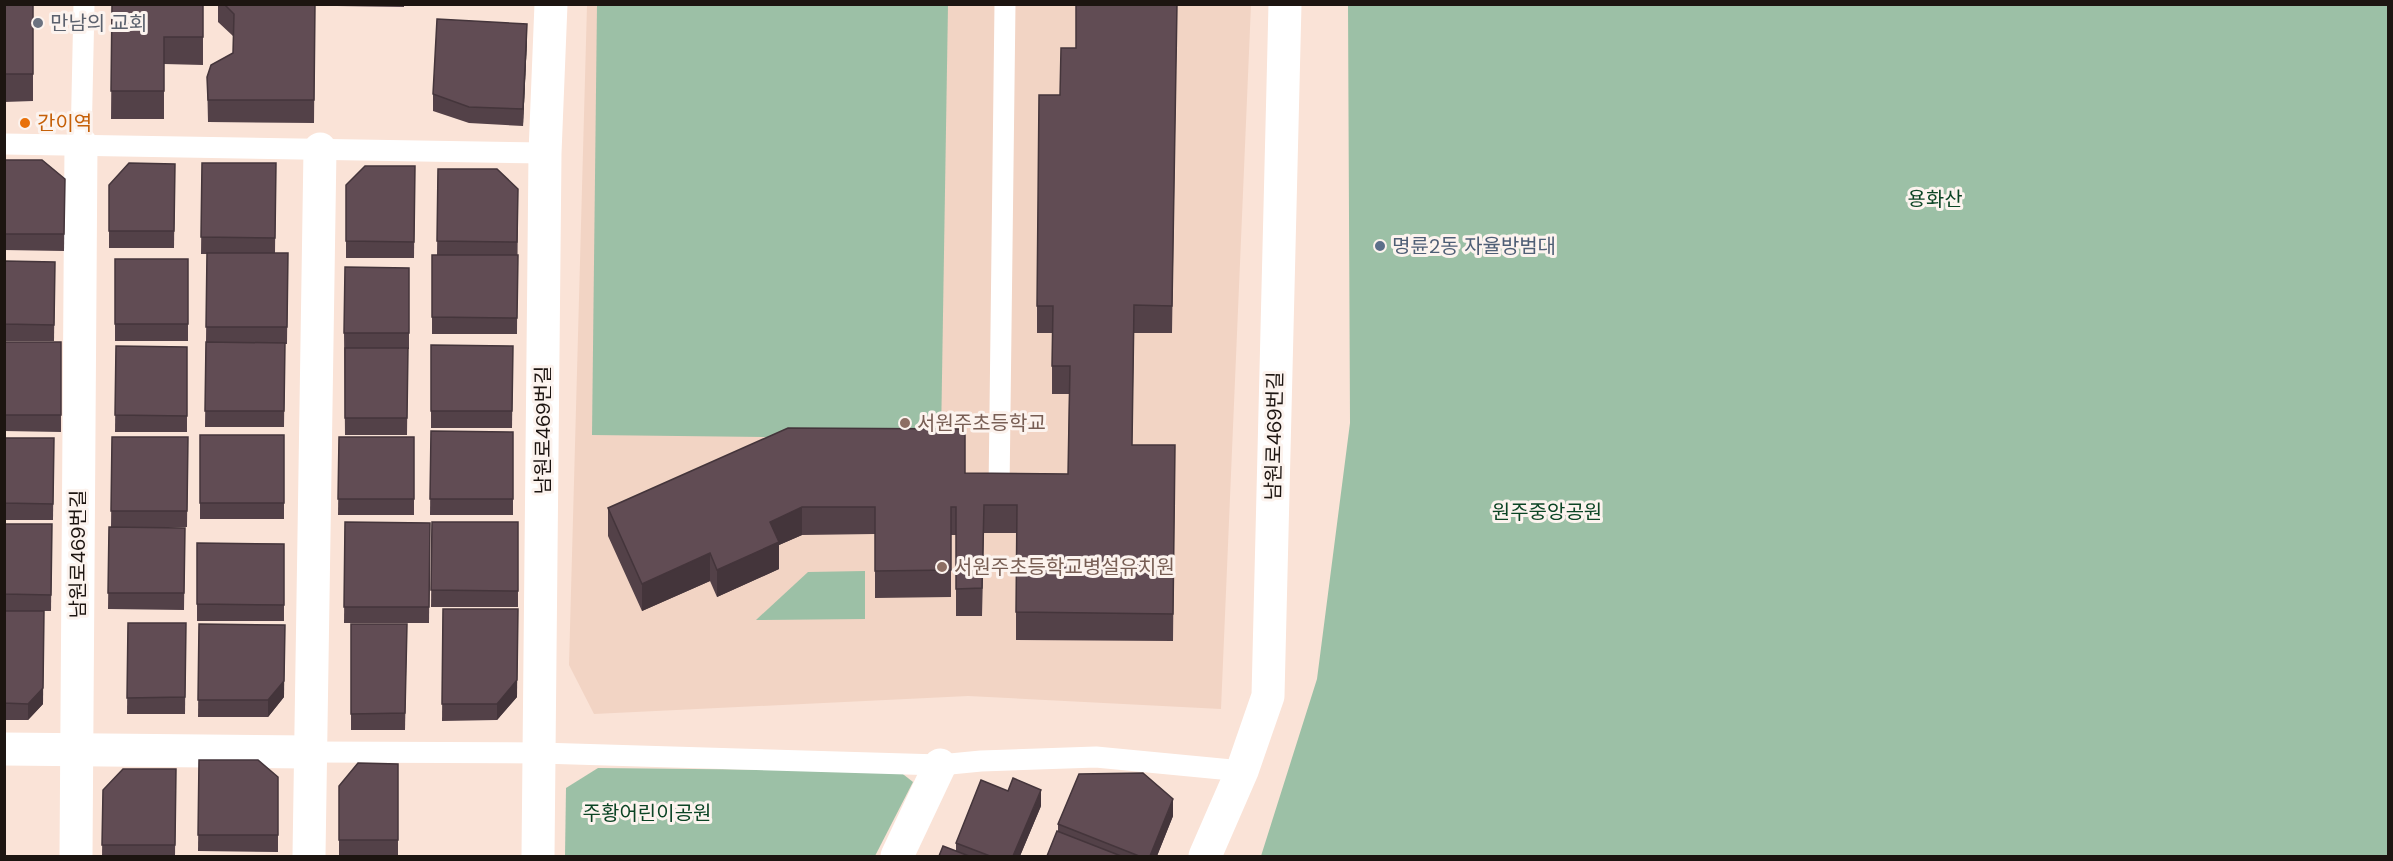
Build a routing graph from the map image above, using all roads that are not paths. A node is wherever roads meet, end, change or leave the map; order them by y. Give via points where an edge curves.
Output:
1 (84, 4) edge
2 (551, 4) edge
3 (1005, 4) edge
4 (1285, 4) edge
5 (4, 144) edge
6 (81, 144) junction
7 (320, 149) junction
8 (545, 153) junction
9 (999, 492) edge
10 (4, 749) edge
11 (77, 750) junction
12 (310, 752) junction
13 (540, 753) junction
14 (940, 765) junction
15 (1242, 771) junction
16 (76, 856) edge
17 (309, 856) edge
18 (538, 856) edge
19 (897, 856) edge
20 (1205, 856) edge

1 - 6 lane
2 - 8 street, 남원로469번길
3 - 9 lane
4 - 15 street, 남원로469번길 via 1268,696
5 - 6 lane
6 - 7 lane
6 - 11 street, 남원로469번길
7 - 8 lane
7 - 12 street
8 - 13 street, 남원로469번길
10 - 11 street
11 - 12 street
11 - 16 street, 남원로469번길
12 - 13 lane
12 - 17 street
13 - 14 lane
13 - 18 street, 남원로469번길
14 - 15 lane via 1096,758
14 - 19 street
15 - 20 street, 남원로469번길

